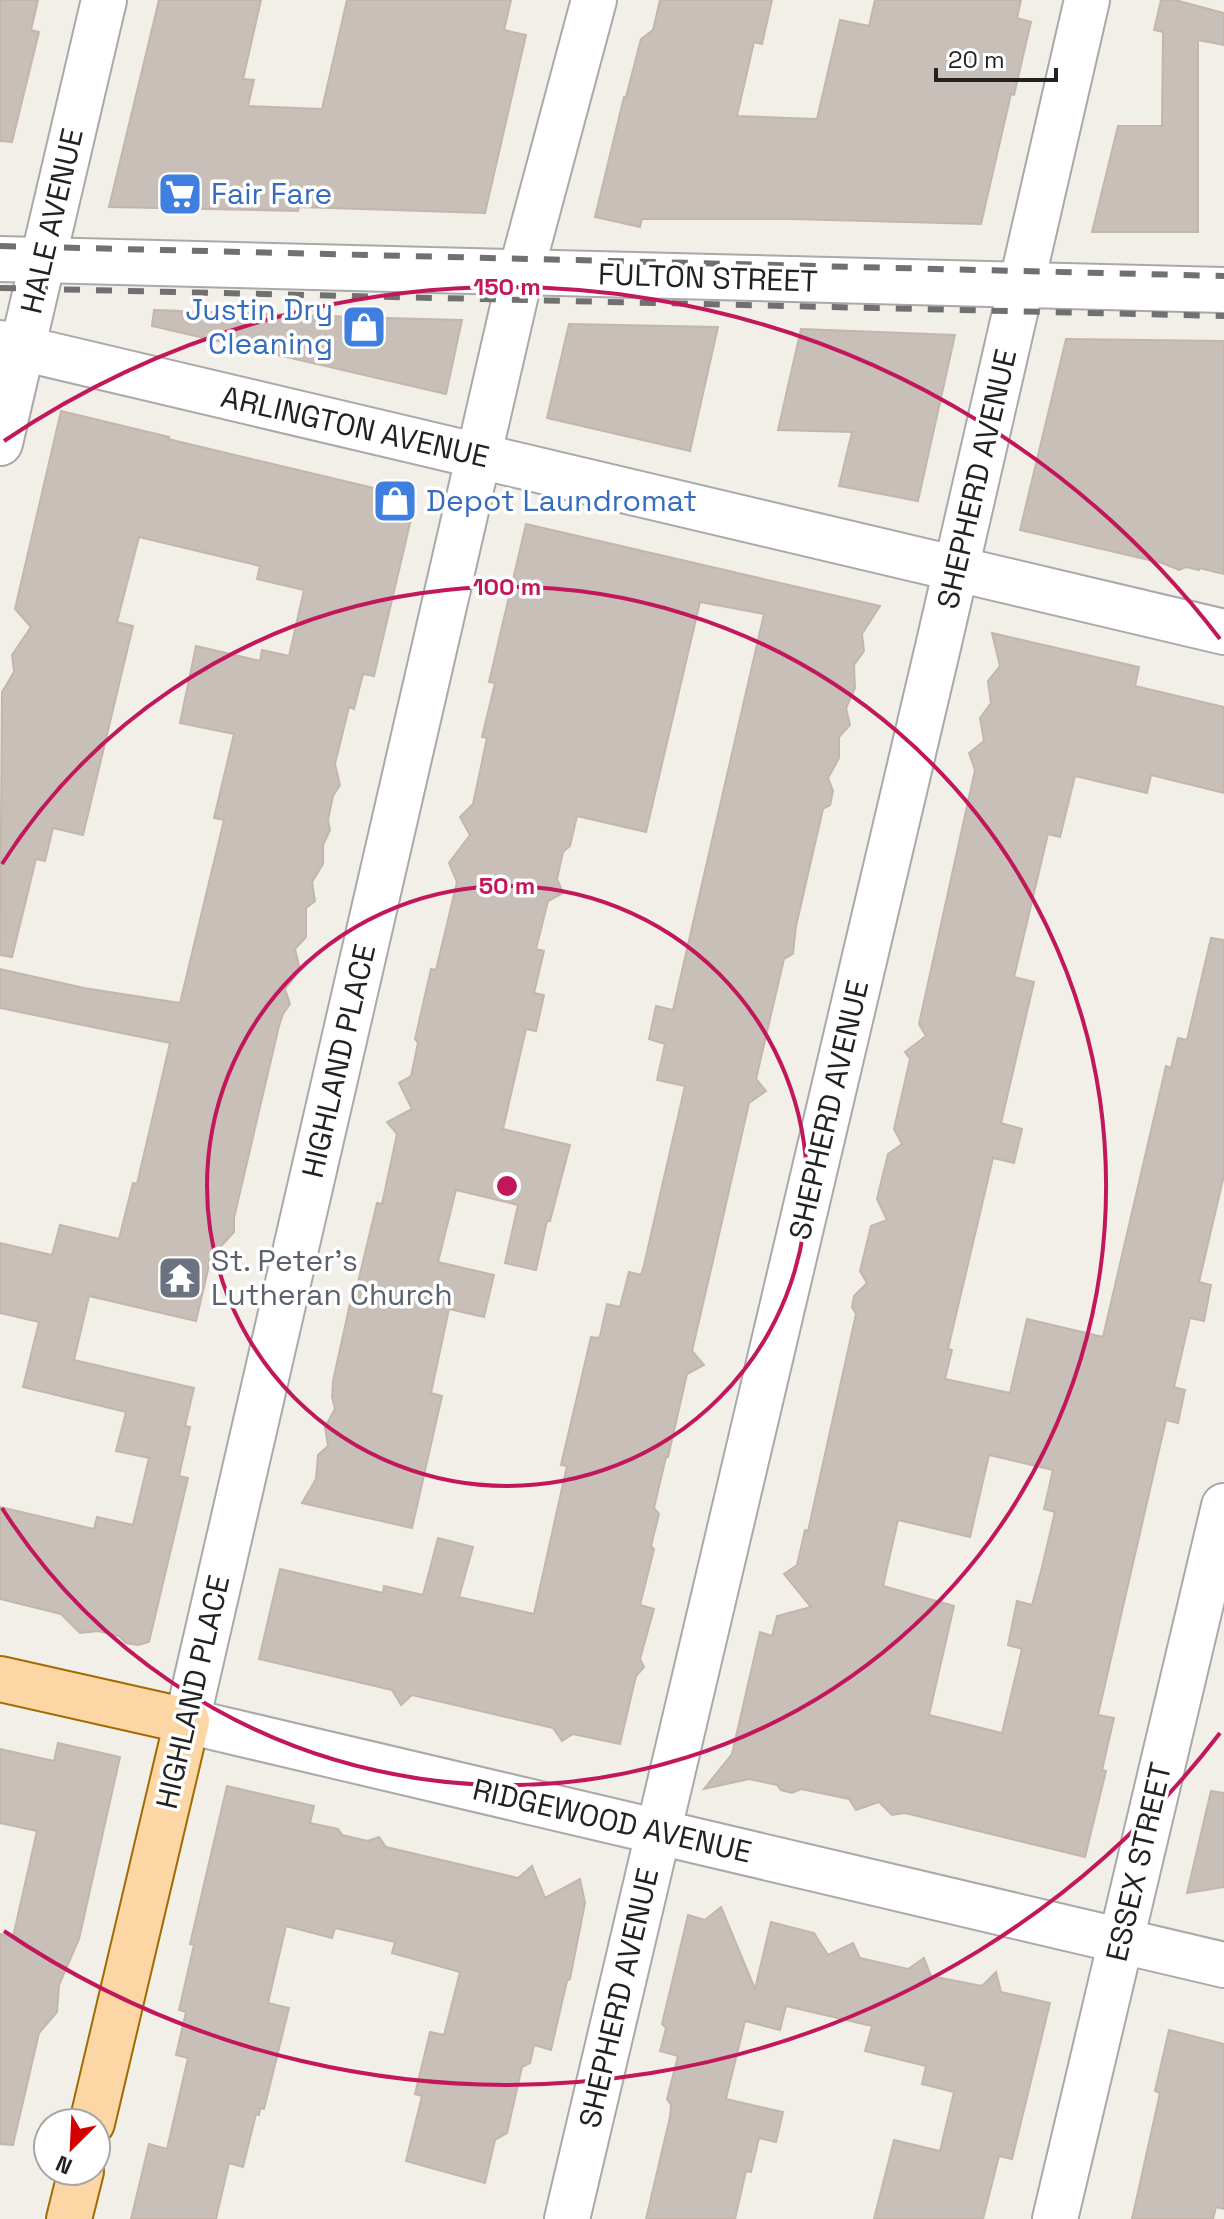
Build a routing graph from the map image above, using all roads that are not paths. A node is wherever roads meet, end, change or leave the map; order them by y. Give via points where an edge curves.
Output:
1 (104, 0) edge
2 (594, 0) edge
3 (1087, 0) edge
4 (21, 261) edge
5 (521, 272) junction
6 (1022, 286) junction
7 (1224, 290) edge
8 (11, 345) edge
9 (0, 443) edge
10 (478, 457) junction
11 (957, 568) junction
12 (1224, 632) edge
13 (1224, 1506) edge
14 (0, 1679) edge
15 (187, 1721) junction
16 (658, 1832) junction
17 (1121, 1941) junction
18 (1224, 1965) edge
19 (96, 2107) edge
20 (77, 2187) edge
21 (69, 2219) edge
22 (567, 2219) edge
23 (1055, 2219) edge

1 - 4 street, HALE AVENUE
2 - 5 street, HIGHLAND PLACE
3 - 6 street, SHEPHERD AVENUE
4 - 5 street, FULTON STREET
4 - 8 street, HALE AVENUE
5 - 6 street, FULTON STREET
5 - 10 street, HIGHLAND PLACE
6 - 7 street, FULTON STREET
6 - 11 street, SHEPHERD AVENUE
8 - 9 street, HALE AVENUE
8 - 10 street, ARLINGTON AVENUE
10 - 11 street, ARLINGTON AVENUE
10 - 15 street, HIGHLAND PLACE
11 - 12 street, ARLINGTON AVENUE
11 - 16 street, SHEPHERD AVENUE
13 - 17 street, ESSEX STREET
14 - 15 main road, RIDGEWOOD AVENUE
15 - 16 street, RIDGEWOOD AVENUE
15 - 19 main road, HIGHLAND PLACE
16 - 17 street, RIDGEWOOD AVENUE
16 - 22 street, SHEPHERD AVENUE
17 - 18 street, RIDGEWOOD AVENUE
17 - 23 street, ESSEX STREET
20 - 21 main road

